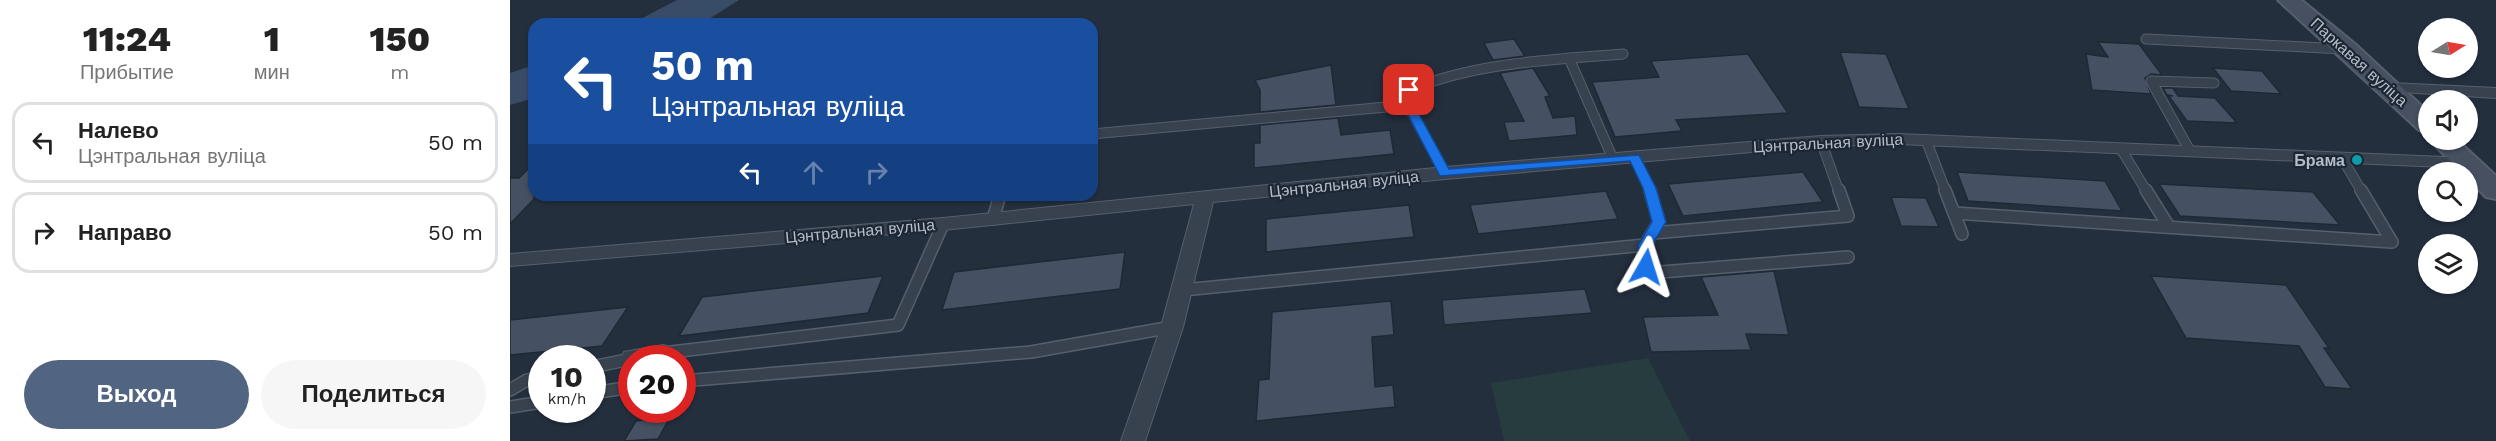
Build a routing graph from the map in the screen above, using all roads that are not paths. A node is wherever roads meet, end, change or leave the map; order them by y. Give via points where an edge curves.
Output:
1 (2288, 0) edge
2 (2146, 39) dead end
3 (2347, 49) junction
4 (1623, 54) dead end
5 (1569, 58) junction
6 (2214, 83) dead end
7 (2391, 88) junction
8 (2496, 93) edge
9 (1408, 105) junction
10 (2418, 115) edge
11 (1098, 133) edge
12 (1926, 140) junction
13 (1821, 141) junction
14 (2121, 149) junction
15 (2453, 150) edge
16 (2190, 151) junction
17 (1635, 157) junction
18 (2342, 158) junction
19 (1613, 159) junction
20 (2442, 162) edge
21 (2466, 162) edge
22 (1444, 173) junction
23 (2478, 174) edge
24 (2496, 191) edge
25 (1205, 198) junction
26 (998, 201) edge
27 (1954, 213) junction
28 (993, 219) junction
29 (943, 224) junction
30 (2169, 227) junction
31 (1653, 232) junction
32 (1962, 234) dead end
33 (1645, 245) junction
34 (1848, 257) dead end
35 (510, 260) edge
36 (1183, 290) junction
37 (1172, 327) junction
38 (696, 349) edge
39 (528, 380) edge
40 (696, 380) edge
41 (510, 390) edge
42 (528, 404) edge
43 (510, 407) edge
44 (1133, 441) edge

1 - 3 main road, Паркавая вуліца
2 - 3 lane
3 - 7 main road, Паркавая вуліца
4 - 5 lane
5 - 9 lane via 1426,81 1409,90
5 - 19 lane
6 - 16 lane via 2151,81
7 - 8 street
7 - 10 main road, Паркавая вуліца
9 - 11 lane
9 - 22 lane
12 - 13 street, Цэнтральная вуліца
12 - 14 street, Цэнтральная вуліца
12 - 27 lane
13 - 17 street, Цэнтральная вуліца
13 - 31 lane via 1848,216
14 - 16 street, Цэнтральная вуліца
14 - 30 lane
15 - 21 main road
16 - 18 street, Цэнтральная вуліца
17 - 19 street, Цэнтральная вуліца
17 - 31 lane via 1656,205 1659,222
18 - 20 street, Цэнтральная вуліца
18 - 30 lane via 2392,242
19 - 22 street, Цэнтральная вуліца
22 - 25 street, Цэнтральная вуліца
23 - 24 main road
25 - 28 street, Цэнтральная вуліца
25 - 36 street
26 - 28 lane
27 - 30 lane
27 - 32 lane
28 - 29 street, Цэнтральная вуліца
29 - 35 street, Цэнтральная вуліца
29 - 38 lane via 898,325
31 - 33 lane
33 - 34 lane via 1646,267 1661,272
33 - 36 lane
36 - 37 street
37 - 40 lane via 1031,352
37 - 44 street
39 - 41 lane
42 - 43 lane

